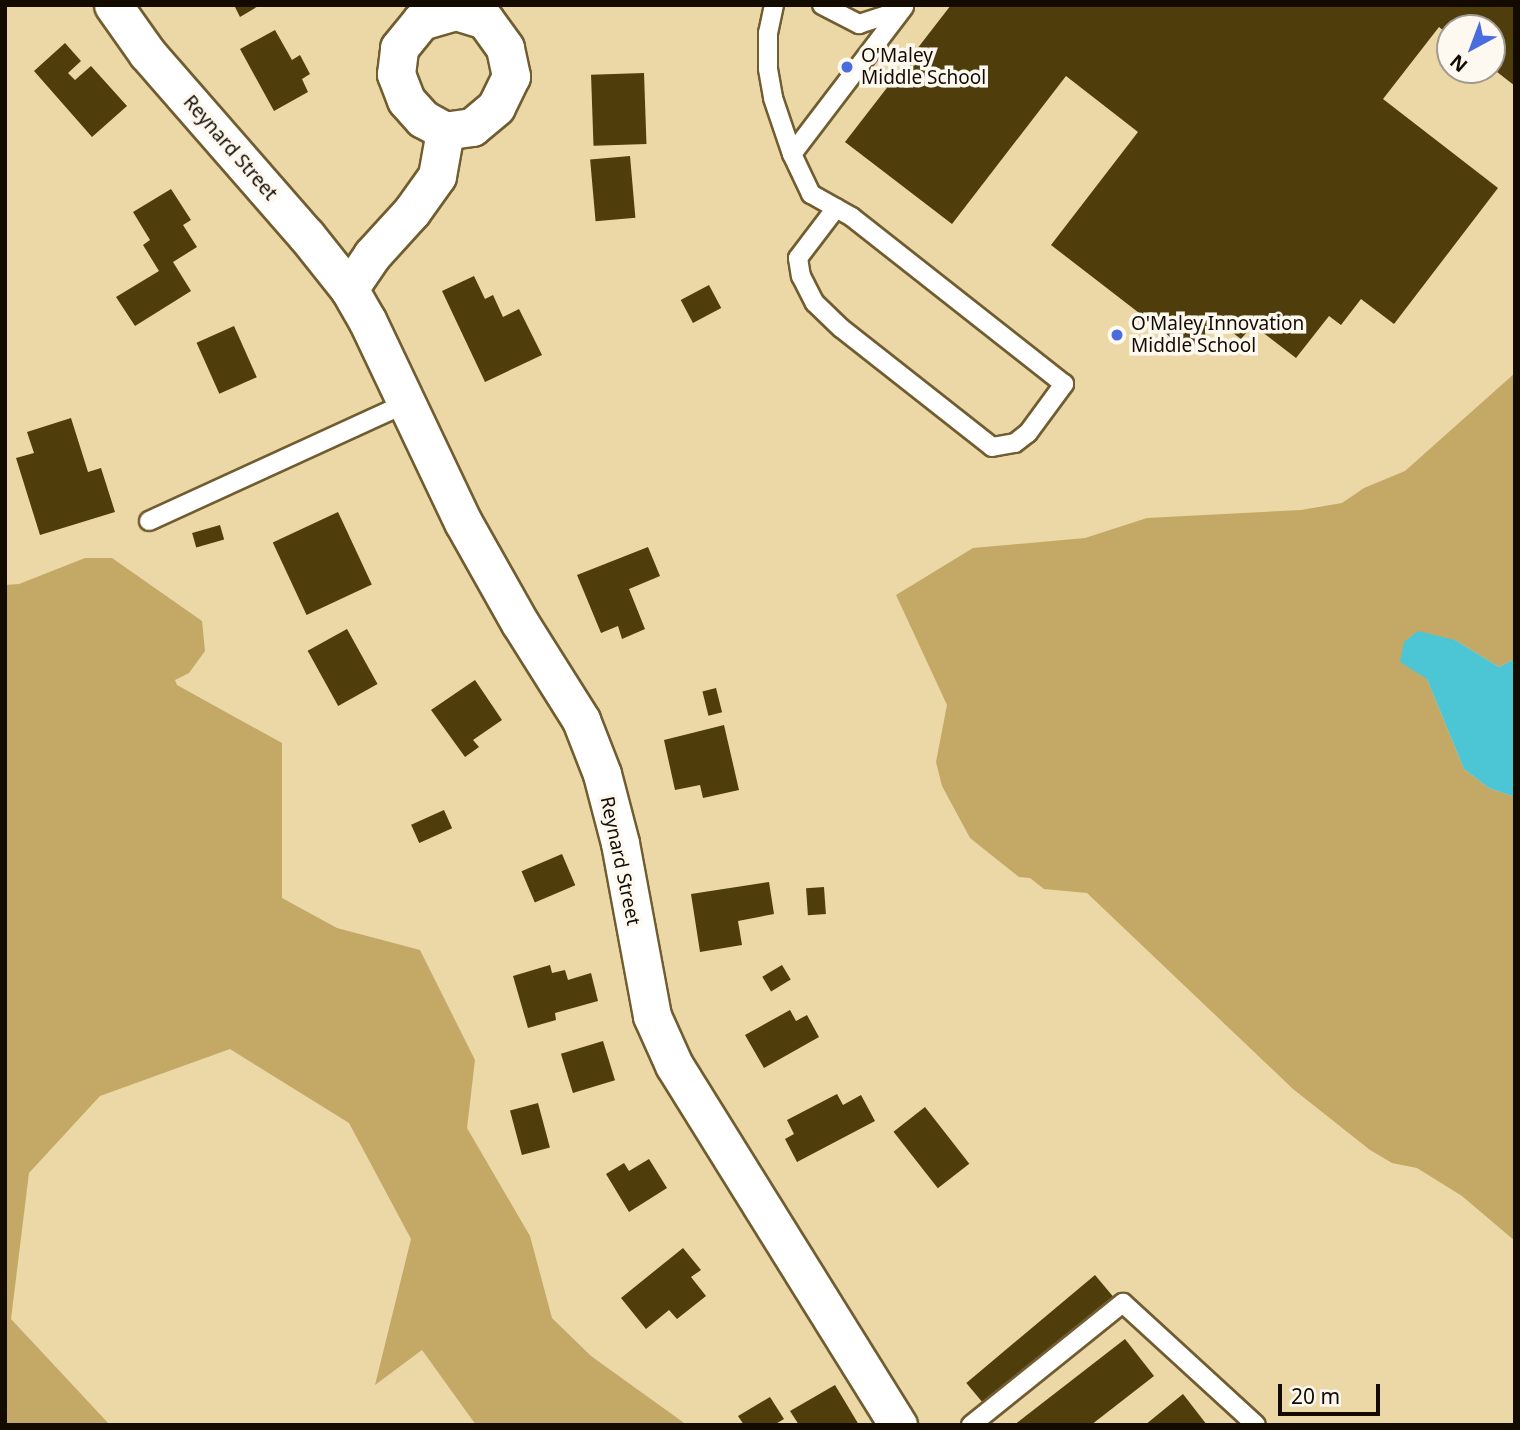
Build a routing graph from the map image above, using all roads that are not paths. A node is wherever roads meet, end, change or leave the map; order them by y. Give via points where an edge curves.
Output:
1 (113, 5) edge
2 (774, 5) edge
3 (822, 5) edge
4 (905, 6) edge
5 (446, 131) dead end
6 (792, 154) junction
7 (836, 208) junction
8 (349, 289) junction
9 (407, 403) junction
10 (149, 521) dead end
11 (898, 1425) edge
12 (971, 1425) edge
13 (1256, 1425) edge

1 - 8 street, Reynard Street via 147,53
2 - 6 lane via 768,69
3 - 4 lane via 859,24 891,16
4 - 6 lane
5 - 8 street via 436,176
6 - 7 lane via 811,194
7 - 7 lane via 798,258 801,276 815,303 992,447 1015,443 1028,433 1064,384
8 - 9 street, Reynard Street
9 - 10 lane
9 - 11 street, Reynard Street via 463,522 581,720 602,774 620,843 652,1016 674,1065
12 - 13 lane via 1123,1303

